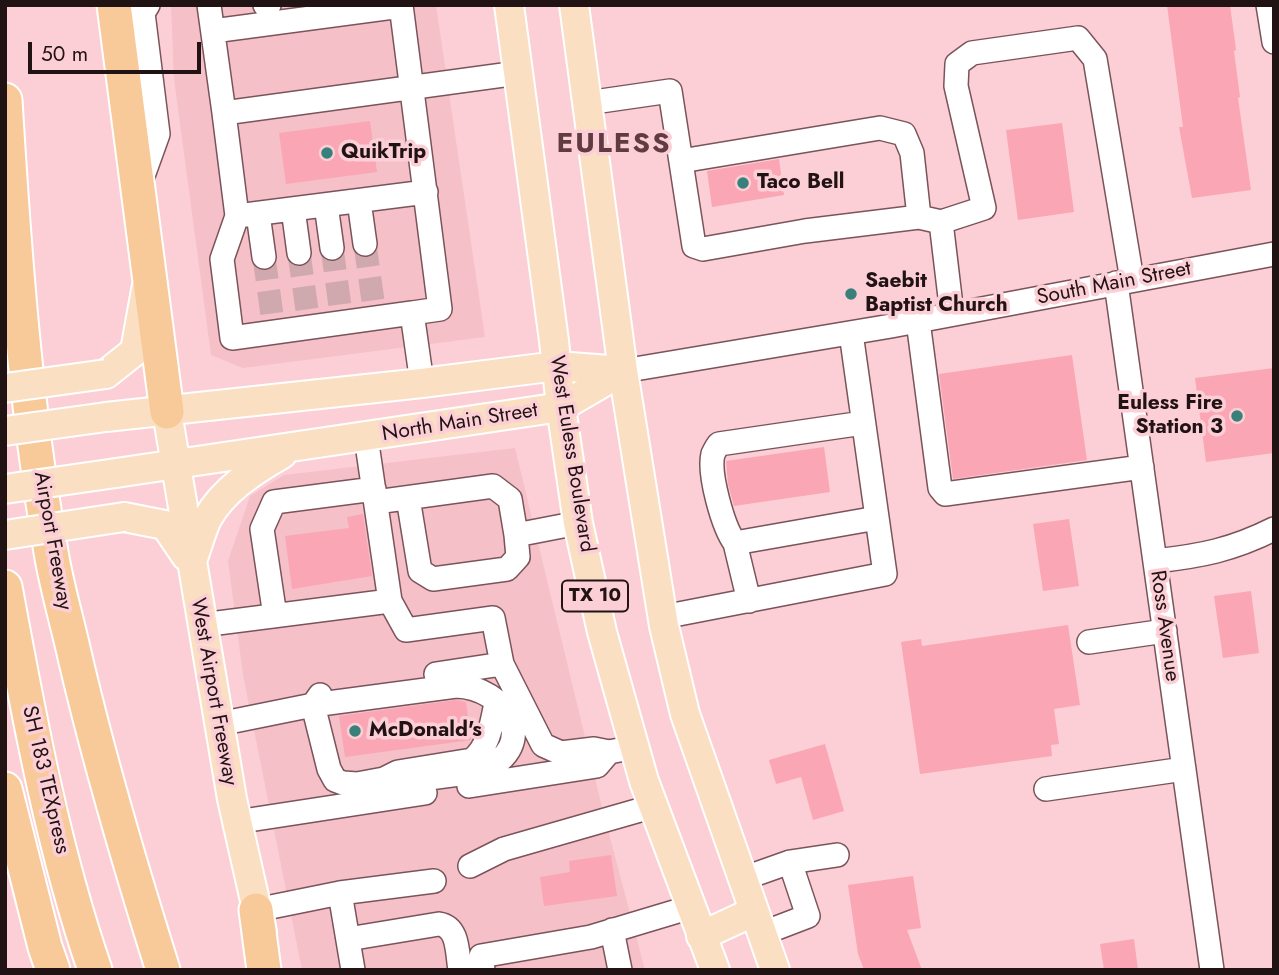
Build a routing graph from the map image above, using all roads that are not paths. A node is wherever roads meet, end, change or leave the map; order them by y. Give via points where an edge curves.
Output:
1 (114, 5) edge
2 (148, 5) edge
3 (209, 5) edge
4 (509, 5) edge
5 (574, 5) edge
6 (1268, 5) edge
7 (401, 6) edge
8 (336, 9) edge
9 (213, 32) junction
10 (1274, 42) edge
11 (519, 74) junction
12 (412, 88) junction
13 (5, 100) edge
14 (587, 103) junction
15 (224, 113) junction
16 (681, 162) junction
17 (139, 187) junction
18 (426, 192) junction
19 (359, 201) junction
20 (326, 205) junction
21 (293, 209) junction
22 (248, 215) junction
23 (930, 220) junction
24 (365, 244) tunnel mouth
25 (332, 248) tunnel mouth
26 (299, 253) tunnel mouth
27 (1274, 254) edge
28 (264, 257) tunnel mouth
29 (149, 275) junction
30 (1124, 281) junction
31 (412, 313) junction
32 (953, 314) junction
33 (918, 321) junction
34 (850, 333) junction
35 (557, 366) junction
36 (623, 371) junction
37 (422, 383) junction
38 (5, 388) edge
39 (561, 407) junction
40 (167, 412) junction
41 (863, 423) junction
42 (5, 431) edge
43 (366, 437) junction
44 (293, 448) junction
45 (175, 466) junction
46 (1142, 467) junction
47 (5, 489) edge
48 (375, 496) junction
49 (408, 498) junction
50 (877, 518) junction
51 (578, 523) junction
52 (1274, 528) edge
53 (5, 535) edge
54 (516, 535) junction
55 (735, 542) junction
56 (1155, 562) junction
57 (192, 564) junction
58 (5, 587) edge
59 (390, 601) junction
60 (749, 601) junction
61 (275, 616) junction
62 (663, 617) junction
63 (202, 625) junction
64 (1165, 631) junction
65 (1090, 642) dead end
66 (502, 664) junction
67 (313, 705) junction
68 (219, 724) junction
69 (543, 745) junction
70 (622, 750) junction
71 (1184, 769) junction
72 (518, 778) junction
73 (5, 789) edge
74 (384, 789) junction
75 (1046, 789) dead end
76 (654, 806) junction
77 (236, 822) junction
78 (837, 855) dead end
79 (790, 862) junction
80 (470, 866) dead end
81 (742, 879) junction
82 (434, 881) dead end
83 (340, 893) junction
84 (691, 907) junction
85 (256, 910) junction
86 (757, 923) junction
87 (612, 930) junction
88 (701, 936) junction
89 (348, 939) junction
90 (50, 962) edge
91 (482, 963) edge
92 (95, 970) edge
93 (163, 970) edge
94 (264, 970) edge
95 (273, 970) edge
96 (353, 970) edge
97 (460, 970) edge
98 (620, 970) edge
99 (715, 970) edge
100 (775, 970) edge
101 (1212, 970) edge

1 - 17 highway
2 - 17 street via 144,13 158,134
3 - 9 street
4 - 11 main road, West Euless Boulevard / TX 10
5 - 14 main road, TX 10
6 - 10 street
7 - 8 street
7 - 12 street
8 - 9 street
9 - 15 street
11 - 12 street
11 - 35 main road, West Euless Boulevard / TX 10
12 - 15 street
12 - 18 street
13 - 93 highway, Airport Freeway via 28,384 51,553 114,812
14 - 16 street via 670,91
14 - 36 main road, TX 10
15 - 22 street
16 - 23 street via 880,128 904,134
16 - 23 street via 694,246 703,249 805,231
17 - 29 highway
18 - 19 street
18 - 31 street via 440,309
19 - 20 street
19 - 24 street
20 - 21 street
20 - 25 street
21 - 22 street
21 - 26 street
22 - 28 street
22 - 31 street via 222,259 232,338 273,323 374,310
23 - 30 street, Ross Avenue via 984,208 956,86 957,64 971,53 1078,38 1095,59
23 - 32 street
27 - 30 street, South Main Street
29 - 38 main road, bridge via 135,351 106,374
29 - 40 highway
30 - 32 street, South Main Street
30 - 46 street, Ross Avenue
31 - 37 street
32 - 33 street, South Main Street
33 - 34 street, South Main Street
33 - 46 street via 940,488 945,494
34 - 36 street, South Main Street
34 - 41 street
35 - 36 main road, North Main Street
35 - 37 main road, North Main Street
35 - 39 main road, West Euless Boulevard / TX 10
36 - 39 main road, North Main Street
36 - 62 main road, TX 10
37 - 40 main road, North Main Street
39 - 43 main road, North Main Street
39 - 51 main road, West Euless Boulevard / TX 10
40 - 42 main road, North Main Street, bridge
40 - 45 main road, West Airport Freeway
41 - 50 street
41 - 55 street via 719,444 712,466 716,493
43 - 44 main road, North Main Street
43 - 48 street
44 - 45 main road, North Main Street
44 - 57 main road via 234,486 207,519
45 - 47 main road, North Main Street, bridge
45 - 57 main road, West Airport Freeway
46 - 56 street, Ross Avenue
48 - 49 street
48 - 59 street
48 - 61 street via 275,502 262,529
49 - 54 street via 493,486 510,499
49 - 54 street via 420,571 433,579 507,569 518,557
50 - 55 street
50 - 60 street via 884,575
51 - 54 street
51 - 70 main road, West Euless Boulevard / TX 10
52 - 56 street via 1205,555
53 - 57 main road, bridge via 124,517 165,525
55 - 60 street
56 - 64 street, Ross Avenue
57 - 63 main road, West Airport Freeway
58 - 92 highway, SH 183 TEXpress via 35,751
59 - 61 street
59 - 66 street via 406,629 493,618
60 - 62 street
61 - 63 street
62 - 81 main road, TX 10 via 685,714
63 - 68 main road, West Airport Freeway
64 - 65 street
64 - 71 street, Ross Avenue
66 - 67 street via 322,692
66 - 69 street
67 - 68 street
67 - 74 street via 335,780
67 - 74 street via 472,686 510,717 515,734 495,766 399,782
68 - 77 main road, West Airport Freeway
69 - 70 street via 561,753
69 - 72 street
70 - 72 street via 597,766
70 - 76 main road, West Euless Boulevard / TX 10 via 644,781
71 - 75 street
71 - 101 street, Ross Avenue
72 - 74 street
73 - 90 highway, SH 183 TEXpress
74 - 77 street
76 - 80 street via 504,849
76 - 84 main road, West Euless Boulevard / TX 10
77 - 85 main road, West Airport Freeway
78 - 79 street
79 - 81 street
79 - 86 street via 808,916
81 - 86 main road, TX 10
82 - 83 street
83 - 85 street
83 - 89 street
84 - 87 street
84 - 88 main road, West Euless Boulevard / TX 10
85 - 94 highway
85 - 95 main road, West Airport Freeway
86 - 88 main road
86 - 100 main road, TX 10
87 - 91 street
87 - 98 street
88 - 99 main road, West Euless Boulevard / TX 10
89 - 96 street
89 - 97 street via 447,925 453,931

